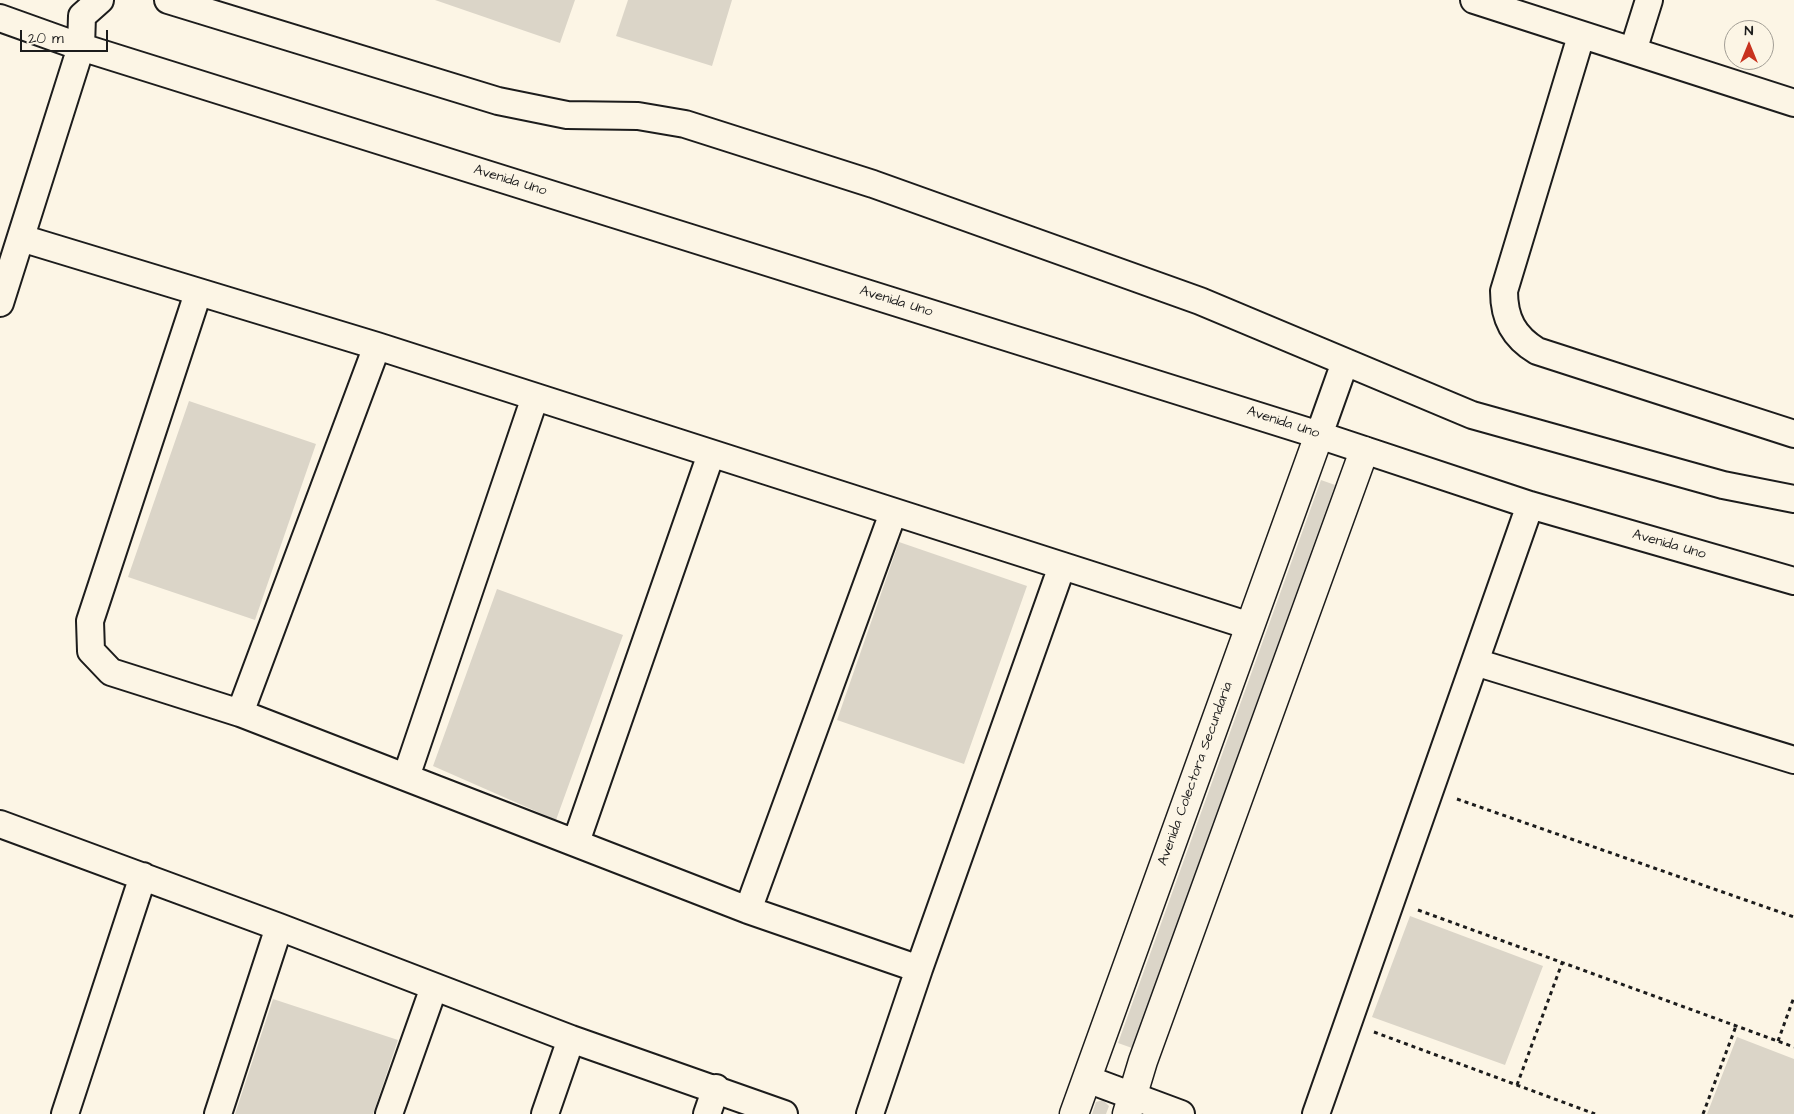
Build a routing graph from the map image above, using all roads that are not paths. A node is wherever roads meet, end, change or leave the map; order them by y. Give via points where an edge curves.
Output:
1 (100, 0) edge
2 (168, 0) edge
3 (1474, 0) edge
4 (1649, 0) edge
5 (0, 18) edge
6 (1581, 36) junction
7 (81, 47) junction
8 (1633, 51) junction
9 (1794, 103) edge
10 (21, 238) junction
11 (198, 293) junction
12 (0, 303) edge
13 (377, 346) junction
14 (1344, 362) junction
15 (535, 397) junction
16 (1319, 434) junction
17 (1794, 434) edge
18 (1364, 451) junction
19 (711, 454) junction
20 (1794, 498) edge
21 (1530, 505) junction
22 (893, 513) junction
23 (1062, 566) junction
24 (1794, 581) edge
25 (1250, 626) junction
26 (1475, 662) junction
27 (240, 713) junction
28 (1794, 760) edge
29 (406, 777) junction
30 (0, 824) edge
31 (576, 842) junction
32 (143, 876) junction
33 (748, 910) junction
34 (279, 926) junction
35 (919, 969) junction
36 (434, 987) junction
37 (571, 1039) junction
38 (1087, 1079) junction
39 (716, 1088) junction
40 (1130, 1105) edge
41 (65, 1114) edge
42 (218, 1114) edge
43 (390, 1114) edge
44 (545, 1114) edge
45 (707, 1114) edge
46 (784, 1114) edge
47 (870, 1114) edge
48 (1074, 1114) edge
49 (1181, 1114) edge
50 (1316, 1114) edge

1 - 7 street via 82,16
2 - 14 street via 498,100 567,115 638,116 694,127 873,184 1190,297
3 - 6 street
4 - 8 street
5 - 7 street, Avenida Uno
6 - 8 street
6 - 17 street via 1504,291 1505,313 1516,334 1537,351
7 - 10 street
7 - 16 street, Avenida Uno
8 - 9 street
10 - 11 street
10 - 12 street
11 - 13 street
11 - 27 street via 90,621 91,650 111,672
13 - 15 street
13 - 27 street
14 - 16 street
14 - 20 street via 1472,415 1722,485
15 - 19 street
15 - 29 street
16 - 18 street, Avenida Uno
16 - 25 street, Avenida Colectora Secundaria
18 - 21 street, Avenida Uno
18 - 40 street
19 - 22 street
19 - 31 street
21 - 24 street, Avenida Uno
21 - 26 street
22 - 23 street
22 - 33 street
23 - 25 street
23 - 35 street
25 - 38 street, Avenida Colectora Secundaria
26 - 28 street
26 - 50 street
27 - 29 street
29 - 31 street
30 - 32 street
31 - 33 street
32 - 34 street
32 - 41 street
33 - 35 street
34 - 36 street
34 - 42 street
35 - 47 street
36 - 37 street
36 - 43 street
37 - 39 street
37 - 44 street
38 - 40 street
38 - 48 street, Avenida Colectora Secundaria
39 - 45 street
39 - 46 street
40 - 49 street

